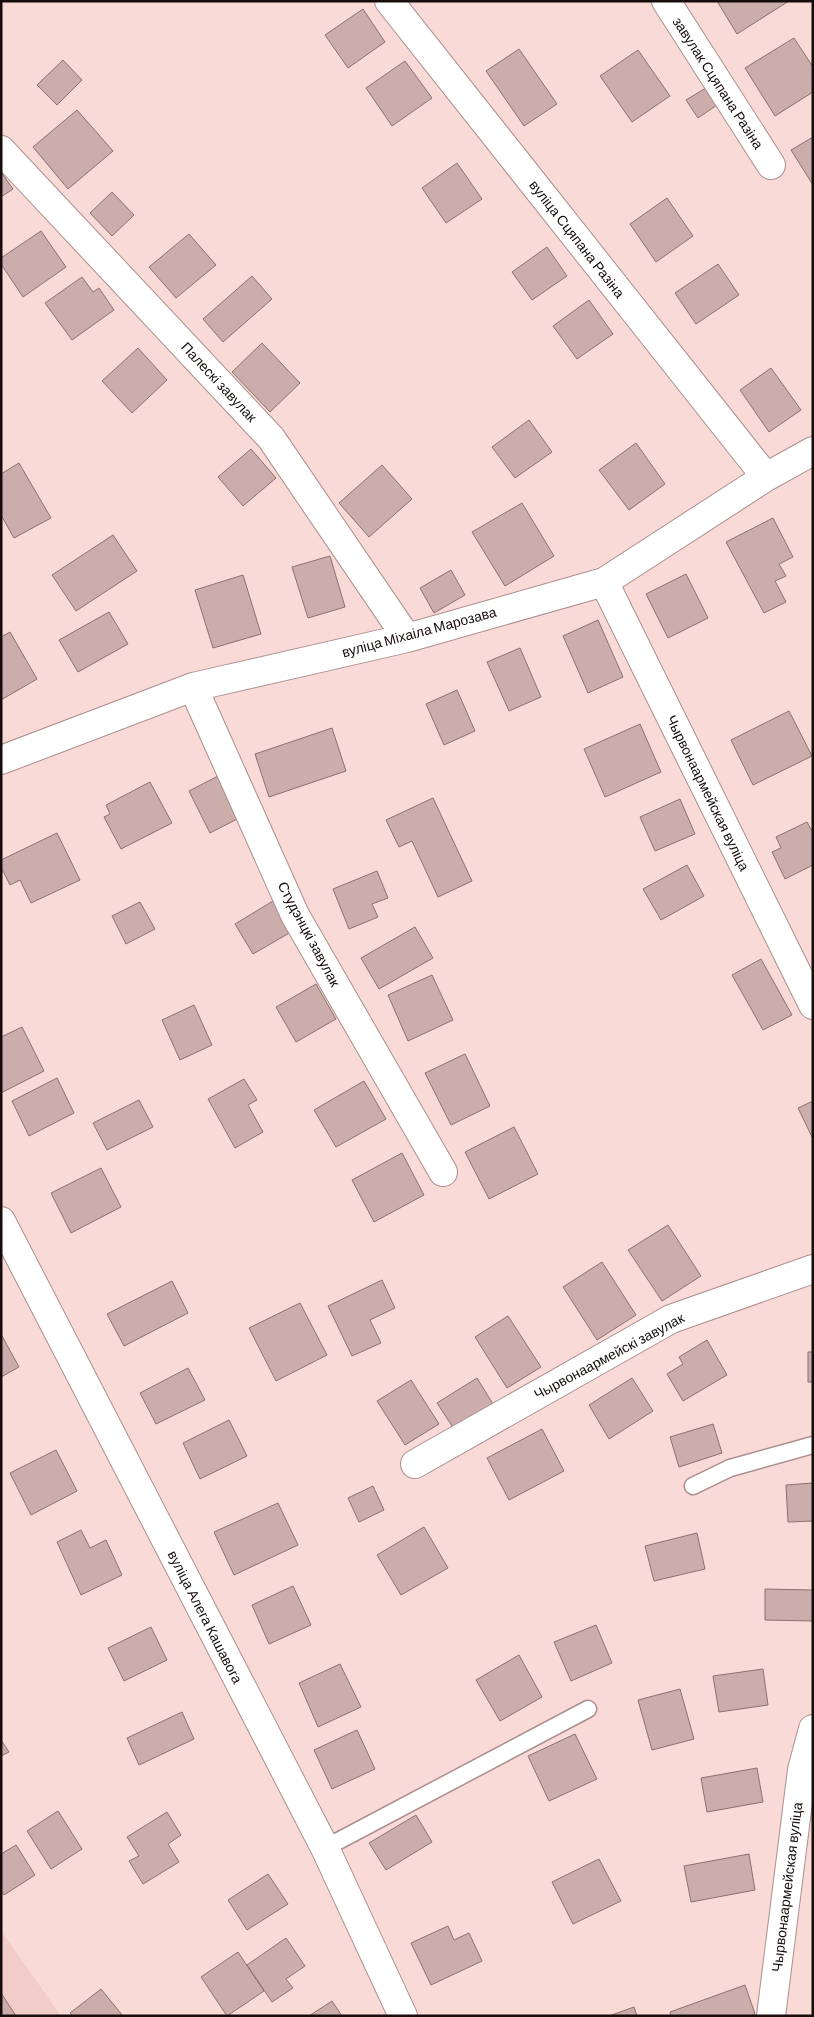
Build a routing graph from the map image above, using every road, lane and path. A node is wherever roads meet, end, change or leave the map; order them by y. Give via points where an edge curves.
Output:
1 (389, 1) edge
2 (666, 1) edge
3 (1, 150) edge
4 (772, 165) dead end
5 (813, 451) edge
6 (766, 477) junction
7 (604, 582) junction
8 (407, 638) junction
9 (193, 687) junction
10 (1, 760) edge
11 (813, 1005) edge
12 (443, 1172) dead end
13 (1, 1221) edge
14 (813, 1269) edge
15 (813, 1445) edge
16 (415, 1464) dead end
17 (693, 1486) dead end
18 (588, 1709) dead end
19 (813, 1729) edge
20 (325, 1848) junction
21 (403, 2016) edge
22 (771, 2016) edge

1 - 6 street, вуліца Сцяпана Разіна
2 - 4 street, завулак Сцяпана Разіна
3 - 8 street, Палескі завулак via 271,438
5 - 6 street, вуліца Міхаіла Марозава
6 - 7 street, вуліца Міхаіла Марозава
7 - 8 street, вуліца Міхаіла Марозава
7 - 11 street, Чырвонаармейская вуліца
8 - 9 street, вуліца Міхаіла Марозава
9 - 10 street, вуліца Міхаіла Марозава
9 - 12 street, Студэнцкі завулак via 295,915
13 - 20 street, вуліца Алега Кашавога
14 - 16 street, Чырвонаармейскі завулак via 671,1319
15 - 17 lane via 730,1468
18 - 20 lane
19 - 22 street, Чырвонаармейская вуліца via 802,1770
20 - 21 street, вуліца Алега Кашавога

